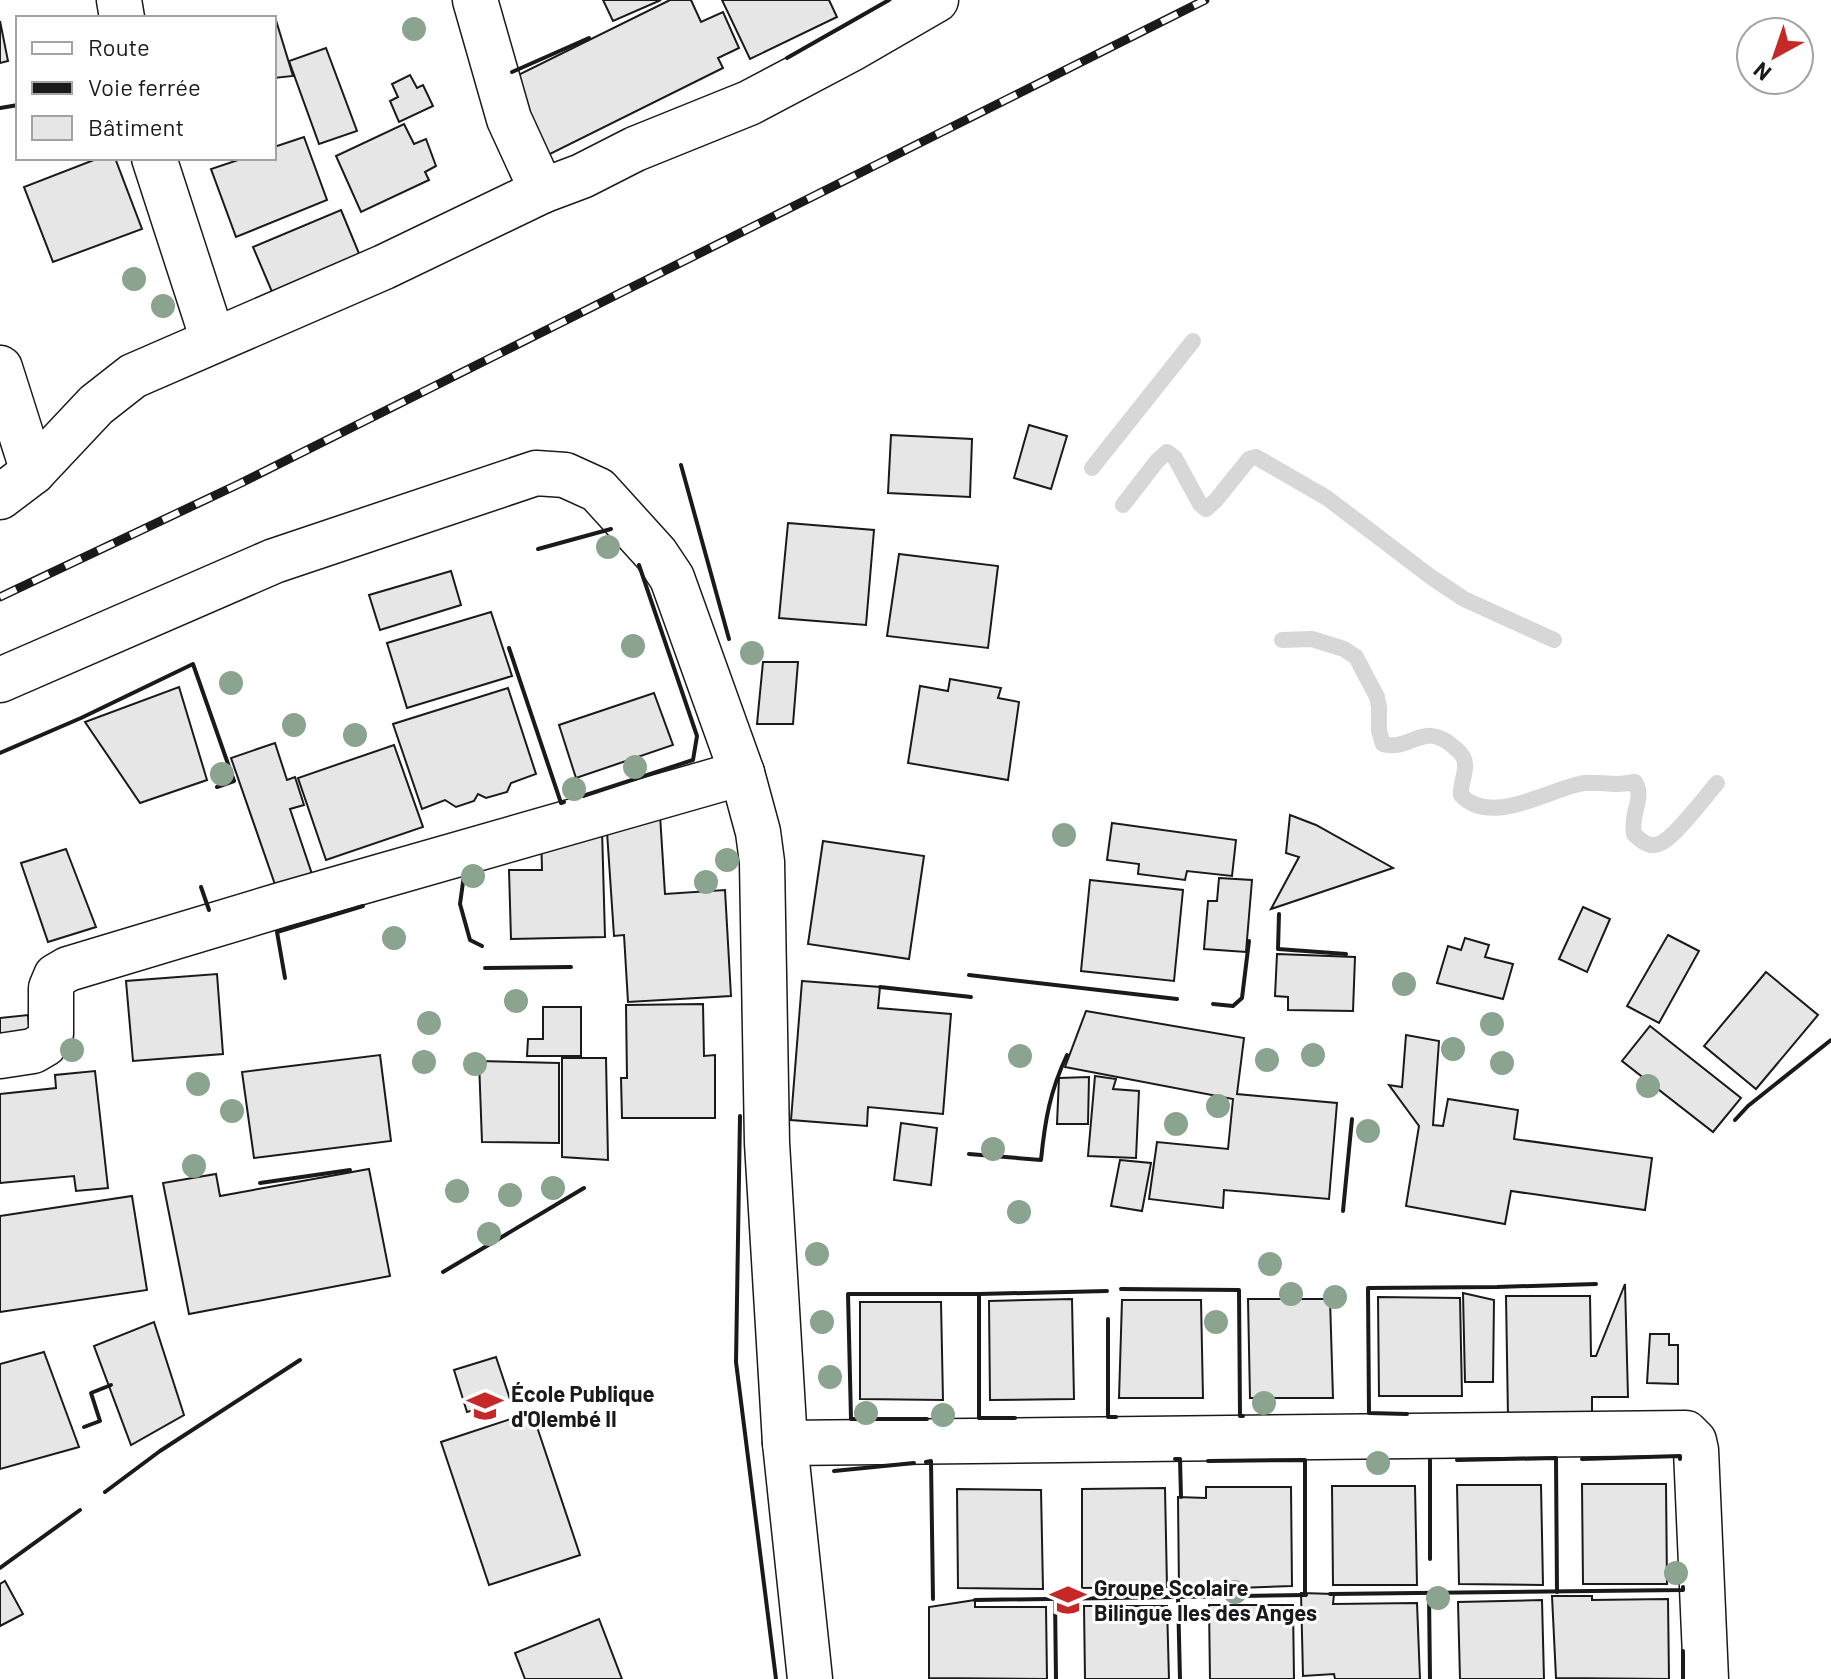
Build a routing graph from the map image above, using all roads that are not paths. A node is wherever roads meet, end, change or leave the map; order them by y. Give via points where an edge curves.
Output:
1 (475, 0) edge
2 (936, 0) edge
3 (155, 160) edge
4 (542, 191) junction
5 (213, 340) junction
6 (0, 368) edge
7 (16, 484) edge
8 (0, 680) edge
9 (742, 773) junction
10 (0, 1056) edge
11 (785, 1443) junction
12 (810, 1679) edge
13 (1706, 1679) edge

1 - 4 street via 509,119
2 - 4 street via 749,103
3 - 5 street
4 - 5 street via 384,267
5 - 7 street via 133,376
6 - 7 street
8 - 9 street via 274,561 536,473 565,475 598,490 672,578
9 - 10 street via 68,969 56,976 51,988 51,1034 45,1044
9 - 11 street via 762,862 767,1143
11 - 12 street
11 - 13 street via 1686,1433 1696,1450

